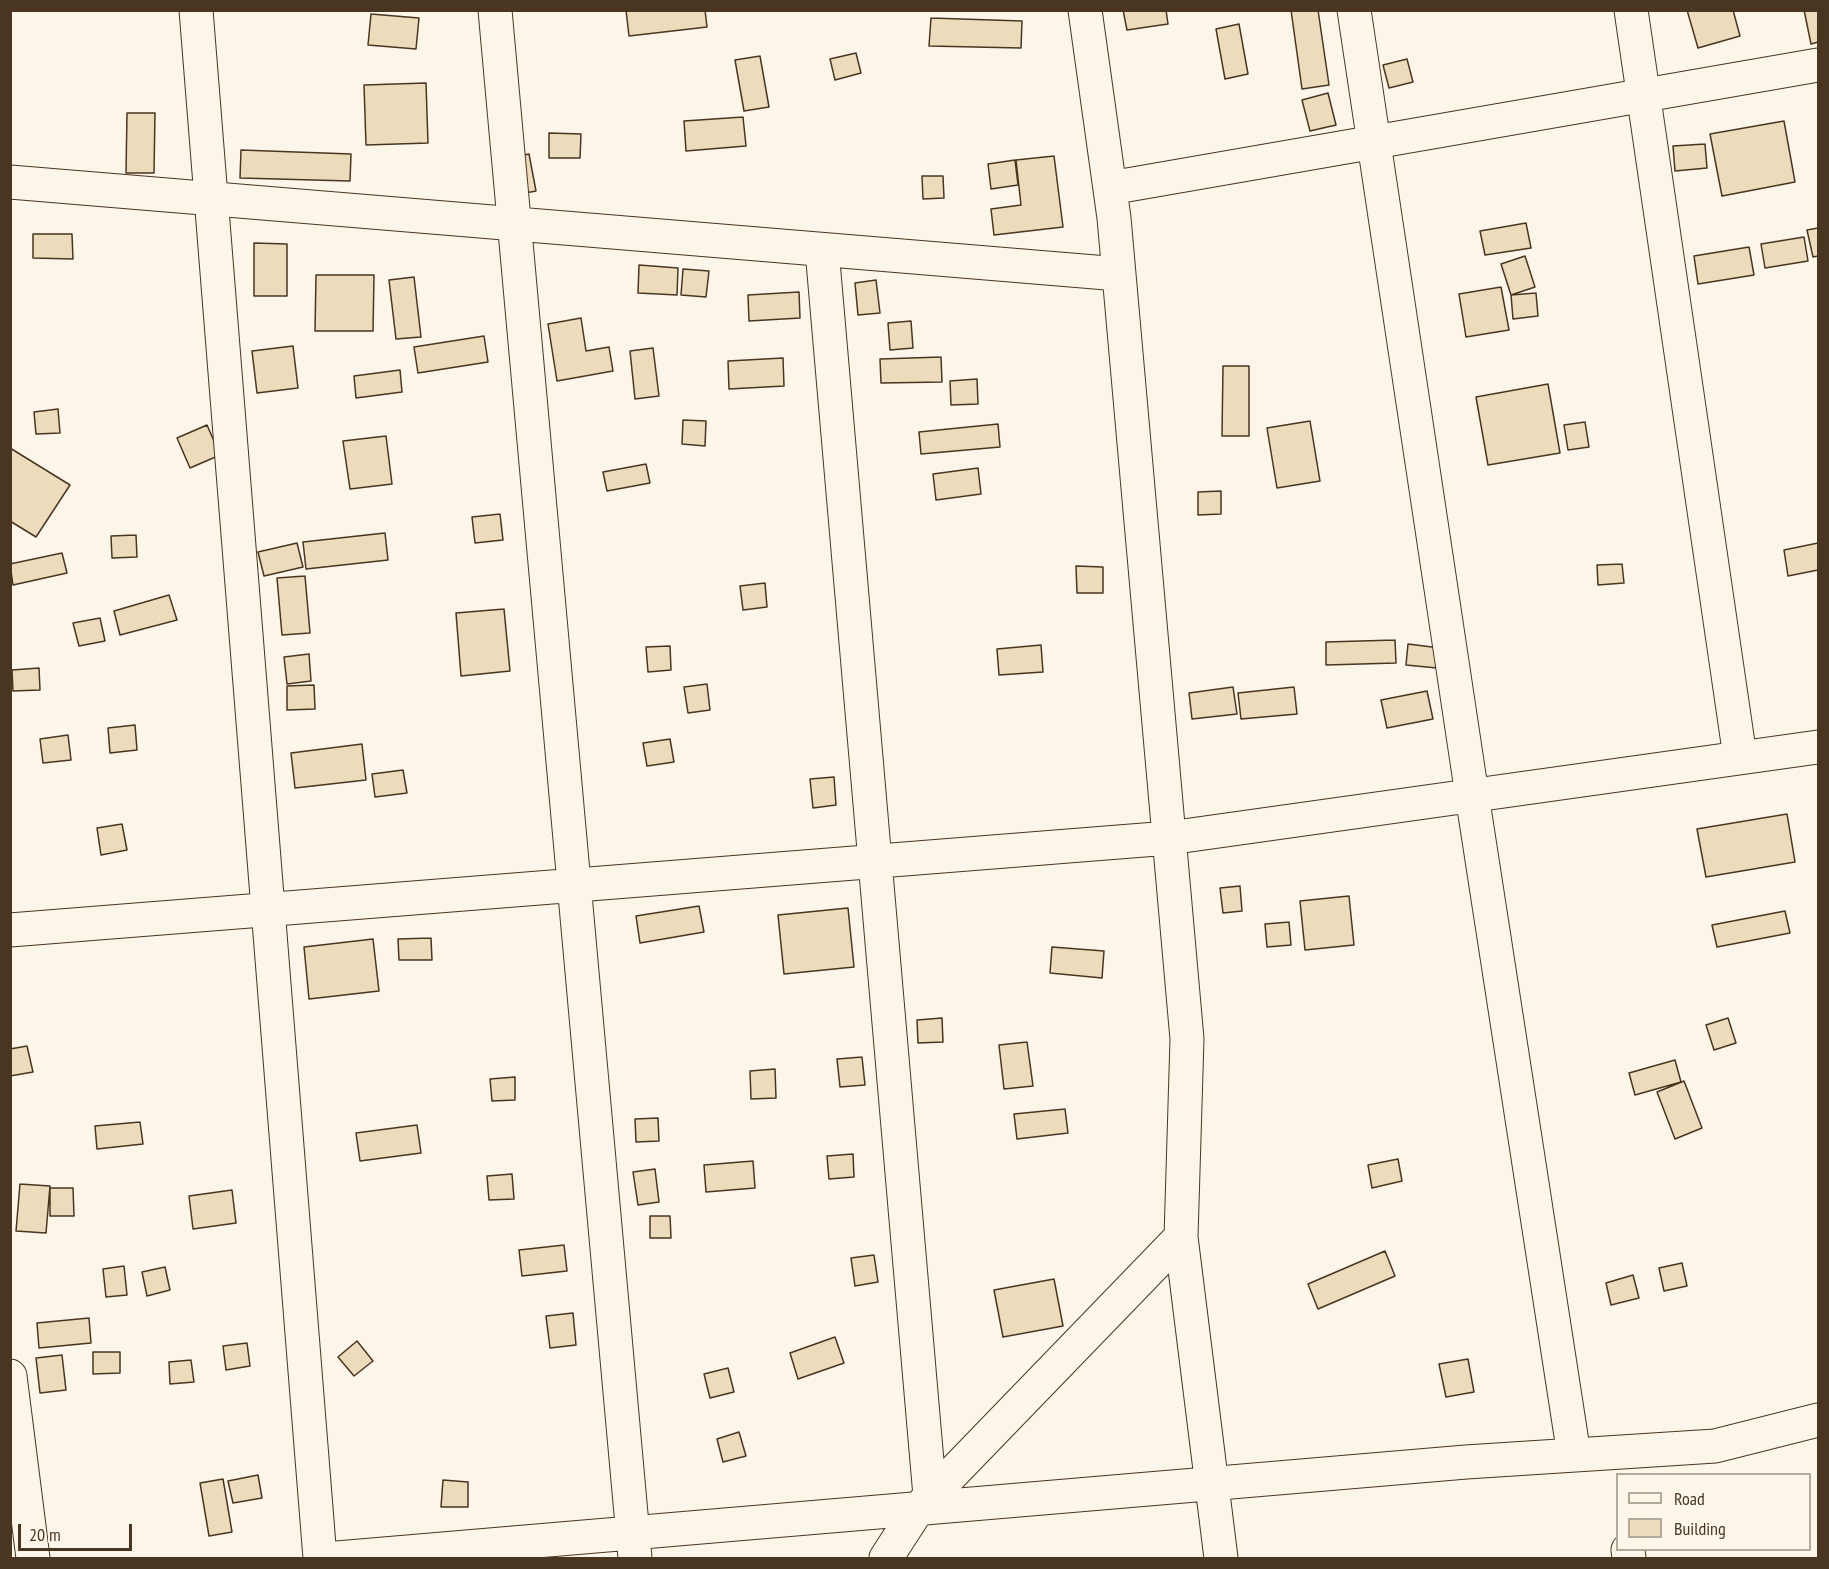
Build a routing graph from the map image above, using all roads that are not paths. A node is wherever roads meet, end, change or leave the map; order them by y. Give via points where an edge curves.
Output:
1 (196, 10) edge
2 (495, 10) edge
3 (1085, 10) edge
4 (1354, 10) edge
5 (1631, 10) edge
6 (1818, 64) edge
7 (1643, 95) junction
8 (1374, 142) junction
9 (10, 183) edge
10 (1110, 188) junction
11 (211, 199) junction
12 (515, 224) junction
13 (822, 250) junction
14 (1119, 274) junction
15 (1818, 747) edge
16 (1740, 758) junction
17 (1472, 795) junction
18 (1169, 838) junction
19 (874, 861) junction
20 (574, 885) junction
21 (268, 910) junction
22 (10, 930) edge
23 (1180, 1237) junction
24 (10, 1376) edge
25 (1818, 1420) edge
26 (1574, 1455) junction
27 (1618, 1463) edge
28 (1212, 1484) junction
29 (924, 1503) junction
30 (634, 1546) edge
31 (33, 1558) edge
32 (320, 1558) edge
33 (337, 1558) edge
34 (886, 1558) edge
35 (1221, 1558) edge

1 - 11 street
2 - 12 street
3 - 10 street
4 - 8 street
5 - 7 street
6 - 7 street
7 - 8 street
7 - 16 street
8 - 10 street
8 - 17 street
9 - 11 street
10 - 14 street
11 - 12 street
11 - 21 street
12 - 13 street
12 - 20 street
13 - 14 street
13 - 19 street
14 - 18 street
15 - 16 street
16 - 17 street
17 - 18 street
17 - 26 street
18 - 19 street
18 - 23 street via 1187,1039
19 - 20 street
19 - 29 street
20 - 21 street
20 - 30 street
21 - 22 street
21 - 32 street
23 - 28 street
23 - 29 street
24 - 31 street
25 - 27 street via 1715,1446
26 - 27 street
26 - 28 street
28 - 29 street
28 - 35 street
29 - 30 street
29 - 34 street
30 - 33 street

